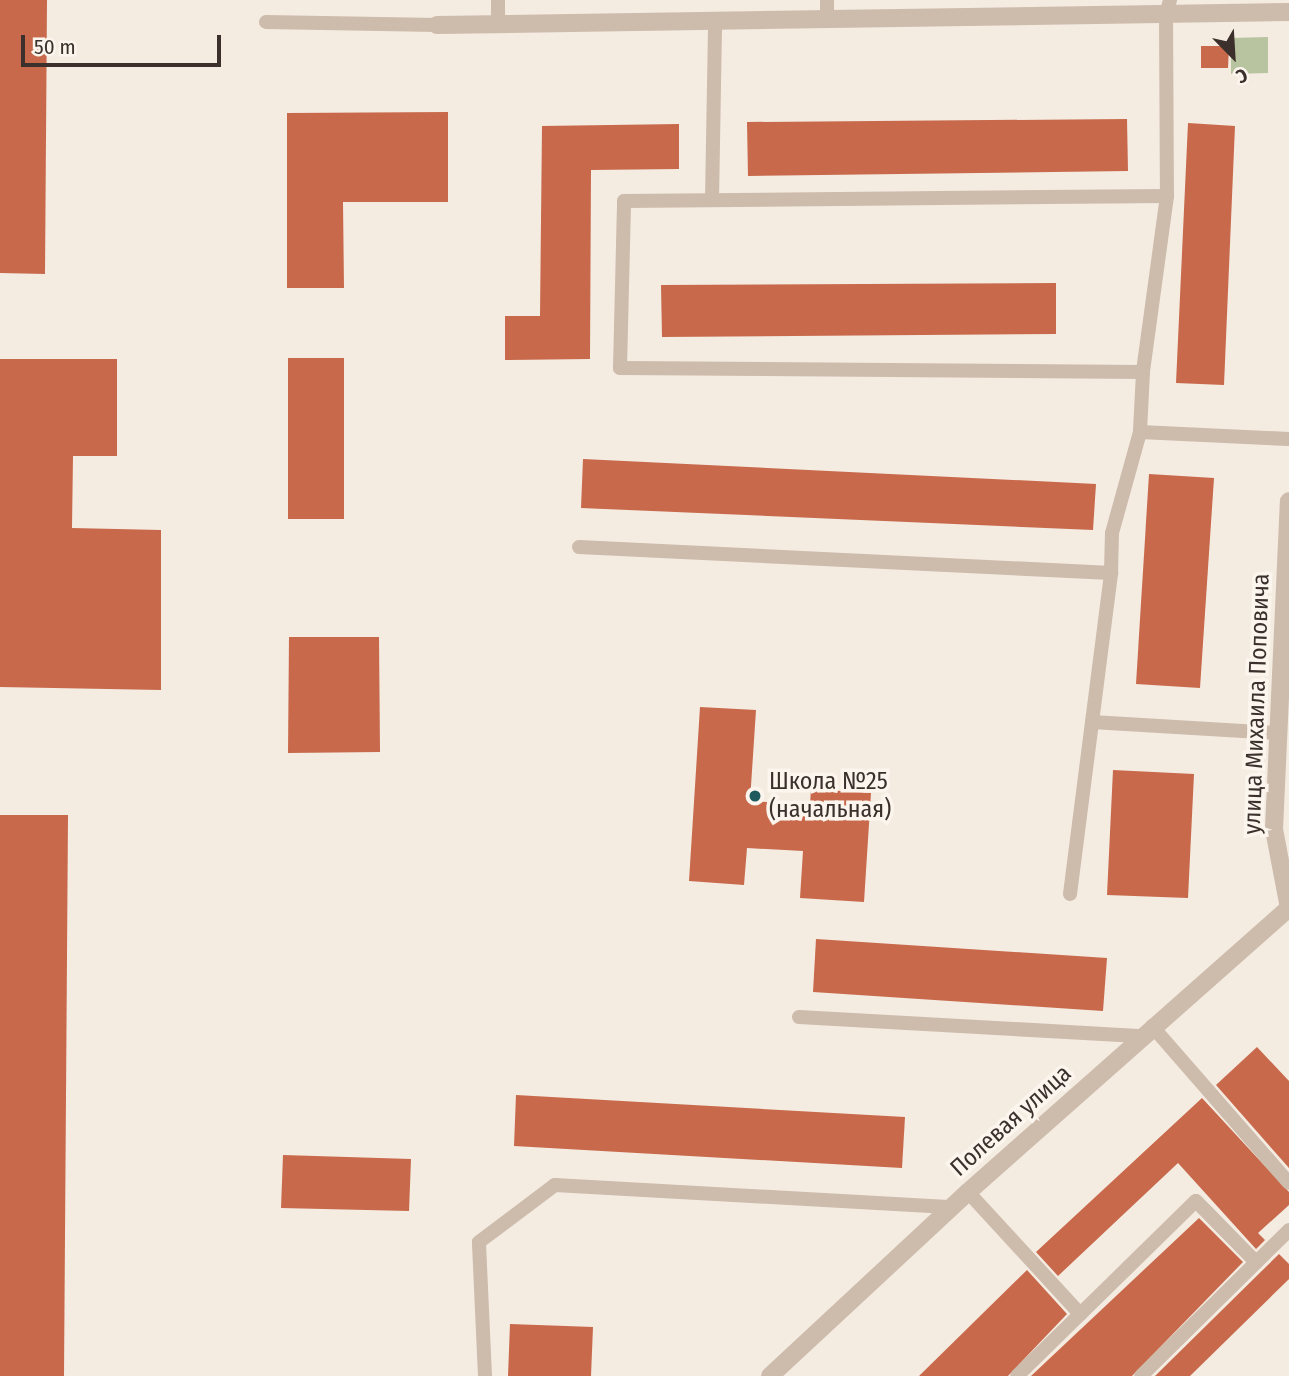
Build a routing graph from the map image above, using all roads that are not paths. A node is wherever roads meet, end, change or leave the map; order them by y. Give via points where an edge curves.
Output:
1 (498, 0) edge
2 (1168, 8) edge
3 (827, 9) edge
4 (1289, 12) edge
5 (715, 20) junction
6 (266, 22) dead end
7 (438, 25) joint
8 (498, 25) junction
9 (1167, 196) junction
10 (712, 200) junction
11 (1143, 372) junction
12 (1140, 432) junction
13 (1289, 439) edge
14 (1289, 502) edge
15 (579, 547) dead end
16 (1111, 573) junction
17 (1092, 722) junction
18 (1278, 733) junction
19 (1070, 894) dead end
20 (1289, 908) edge
21 (799, 1017) dead end
22 (1147, 1031) junction
23 (1289, 1183) edge
24 (968, 1192) junction
25 (952, 1207) junction
26 (1289, 1230) edge
27 (1256, 1262) junction
28 (1080, 1314) junction
29 (485, 1376) edge
30 (770, 1376) edge
31 (1017, 1376) edge
32 (1141, 1376) edge

1 - 8 lane
2 - 3 street
2 - 4 street
2 - 9 lane
3 - 5 street
5 - 8 street
5 - 10 lane
6 - 7 lane
7 - 8 street
9 - 10 lane
9 - 11 lane
10 - 11 lane via 624,201 620,368
11 - 12 lane
12 - 13 lane
12 - 16 lane via 1112,533
14 - 18 street, улица Михаила Поповича
15 - 16 lane
16 - 17 lane
17 - 18 lane
17 - 19 lane
18 - 20 street, улица Михаила Поповича via 1273,829
20 - 22 street, Полевая улица
21 - 22 lane
22 - 23 lane
22 - 24 street, Полевая улица
24 - 25 street, Полевая улица
24 - 28 lane
25 - 29 lane via 555,1185 479,1242
25 - 30 street, Полевая улица
26 - 27 lane
27 - 28 lane via 1196,1201
27 - 32 lane
28 - 31 lane

